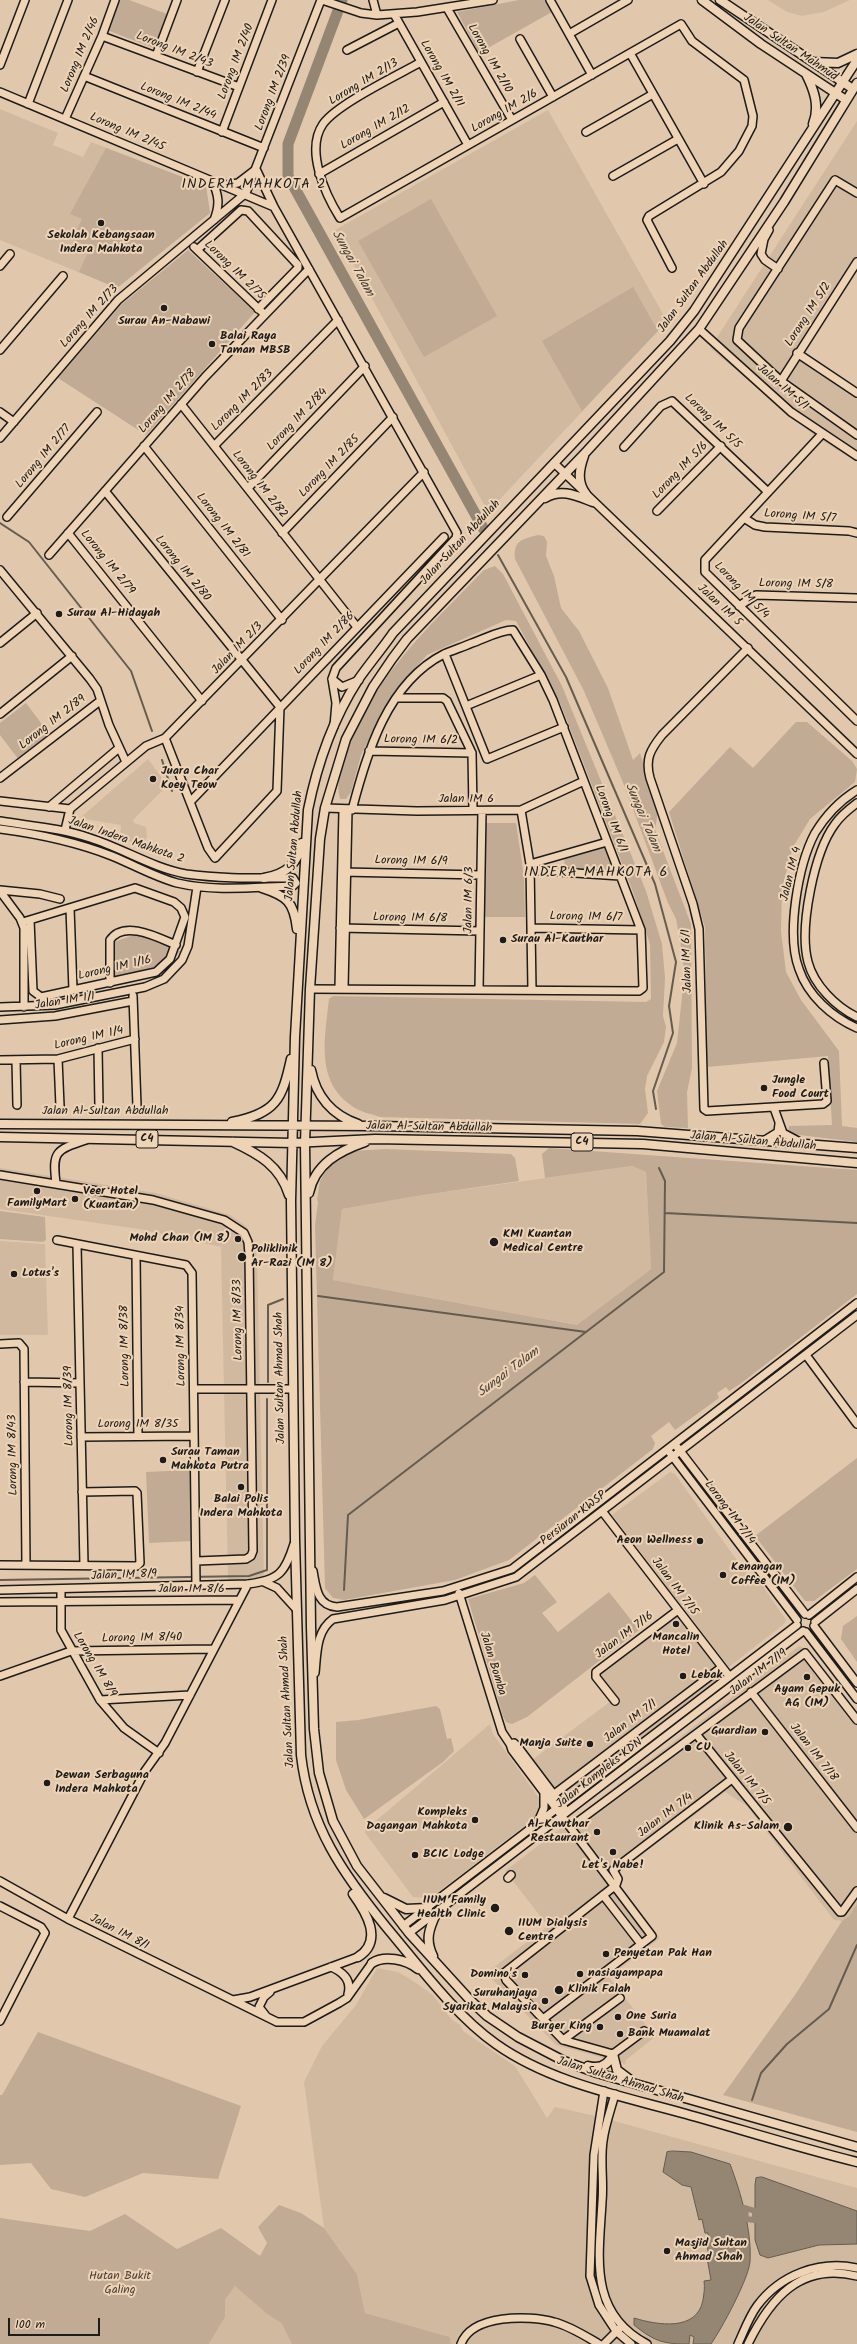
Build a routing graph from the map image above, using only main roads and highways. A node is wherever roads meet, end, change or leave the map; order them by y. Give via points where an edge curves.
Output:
1 (702, 0) edge
2 (720, 0) edge
3 (857, 54) edge
4 (857, 60) edge
5 (810, 62) junction
6 (806, 73) junction
7 (843, 82) junction
8 (855, 86) edge
9 (836, 94) junction
10 (846, 100) junction
11 (811, 131) junction
12 (586, 452) junction
13 (586, 494) road end
14 (540, 500) junction
15 (594, 502) road end
16 (504, 515) junction
17 (516, 526) junction
18 (459, 562) junction
19 (482, 562) junction
20 (308, 810) junction
21 (264, 878) road end
22 (262, 888) road end
23 (298, 961) junction
24 (295, 1037) junction
25 (309, 1059) junction
26 (0, 1124) edge
27 (189, 1125) junction
28 (306, 1126) junction
29 (376, 1126) junction
30 (294, 1127) junction
31 (0, 1137) edge
32 (375, 1139) junction
33 (230, 1140) junction
34 (306, 1142) junction
35 (293, 1143) junction
36 (857, 1148) edge
37 (856, 1163) edge
38 (291, 1201) junction
39 (307, 1203) junction
40 (297, 1627) junction
41 (311, 1627) junction
42 (298, 1657) junction
43 (312, 1658) junction
44 (326, 1841) junction
45 (377, 1894) junction
46 (428, 1908) road end
47 (436, 1914) road end
48 (358, 1958) road end
49 (435, 1962) junction
50 (372, 1963) road end
51 (431, 1979) junction
52 (564, 2061) junction
53 (647, 2087) junction
54 (857, 2147) edge
55 (857, 2162) edge

1 - 6 main road, Jalan Sultan Mahmud via 761,44
2 - 5 main road, Jalan Sultan Mahmud
3 - 5 main road via 838,63
4 - 7 main road, Jalan Sultan Abdullah
5 - 7 main road, Jalan Sultan Mahmud
6 - 9 main road, Jalan Sultan Mahmud
6 - 11 main road via 814,91 816,105
7 - 8 main road, Jalan Sultan Mahmud
7 - 9 main road, Jalan Sultan Abdullah
8 - 10 main road, Jalan Sultan Abdullah
9 - 10 main road, Jalan Sultan Mahmud
9 - 11 main road, Jalan Sultan Abdullah
10 - 12 main road, Jalan Sultan Abdullah via 784,202 699,329
11 - 16 main road, Jalan Sultan Abdullah via 694,311 670,341
12 - 13 main road via 579,475
12 - 14 main road, Jalan Sultan Abdullah
14 - 15 main road via 557,493 570,493
14 - 17 main road, Jalan Sultan Abdullah
16 - 17 main road via 504,527 510,529
16 - 18 main road, Jalan Sultan Abdullah
17 - 19 main road, Jalan Sultan Abdullah
18 - 19 main road via 481,546 486,551
18 - 20 main road, Jalan Sultan Abdullah via 393,633 359,680 334,727 314,781
19 - 25 main road, Jalan Sultan Abdullah via 407,639 373,687 346,739 325,808 320,839 310,989
20 - 21 main road via 300,852 295,864 285,872
20 - 23 main road, Jalan Sultan Abdullah
22 - 23 main road via 278,893 290,904 296,919
23 - 24 main road, Jalan Sultan Abdullah
24 - 27 main road via 285,1086 276,1103 266,1111 240,1121
24 - 30 main road, Jalan Sultan Abdullah
25 - 28 main road, Jalan Sultan Abdullah
25 - 29 main road via 313,1079 326,1104 348,1121
26 - 27 main road, Jalan Al-Sultan Abdullah / C4
27 - 30 main road, Jalan Al-Sultan Abdullah / C4
28 - 29 main road, Jalan Al-Sultan Abdullah / C4
28 - 30 main road, Jalan Al-Sultan Abdullah / C4
28 - 34 main road, Jalan Sultan Ahmad Shah
29 - 36 main road, Jalan Al-Sultan Abdullah / C4 via 636,1131
30 - 35 main road, Jalan Sultan Ahmad Shah
31 - 33 main road, Jalan Al-Sultan Abdullah / C4
32 - 34 main road, Jalan Al-Sultan Abdullah / C4
32 - 37 main road, Jalan Al-Sultan Abdullah / C4 via 643,1144
32 - 39 main road via 348,1148 324,1164 312,1182
33 - 35 main road, Jalan Al-Sultan Abdullah / C4
33 - 38 main road via 265,1158 283,1180
34 - 35 main road, Jalan Al-Sultan Abdullah / C4
34 - 39 main road, Jalan Sultan Ahmad Shah
35 - 38 main road, Jalan Sultan Ahmad Shah
38 - 40 main road, Jalan Sultan Ahmad Shah
39 - 41 main road, Jalan Sultan Ahmad Shah
40 - 41 main road via 302,1632
40 - 42 main road, Jalan Sultan Ahmad Shah
41 - 43 main road, Jalan Sultan Ahmad Shah
42 - 43 main road via 305,1651 309,1652
42 - 44 main road, Jalan Sultan Ahmad Shah via 303,1771 312,1806
43 - 45 main road, Jalan Sultan Ahmad Shah via 316,1755 322,1786 333,1821 356,1866
44 - 48 main road via 326,1850 335,1869 369,1919 370,1943
44 - 51 main road, Jalan Sultan Ahmad Shah via 354,1888
45 - 46 main road via 401,1907
45 - 49 main road, Jalan Sultan Ahmad Shah
47 - 49 main road via 428,1934 429,1948
49 - 52 main road, Jalan Sultan Ahmad Shah via 484,2014 518,2037
50 - 51 main road via 388,1959 409,1963
51 - 55 main road, Jalan Sultan Ahmad Shah via 474,2026 505,2050 554,2075
52 - 53 main road, Jalan Sultan Ahmad Shah
52 - 53 main road via 599,2067 609,2062 613,2054 614,2062 622,2075
53 - 54 main road, Jalan Sultan Ahmad Shah

